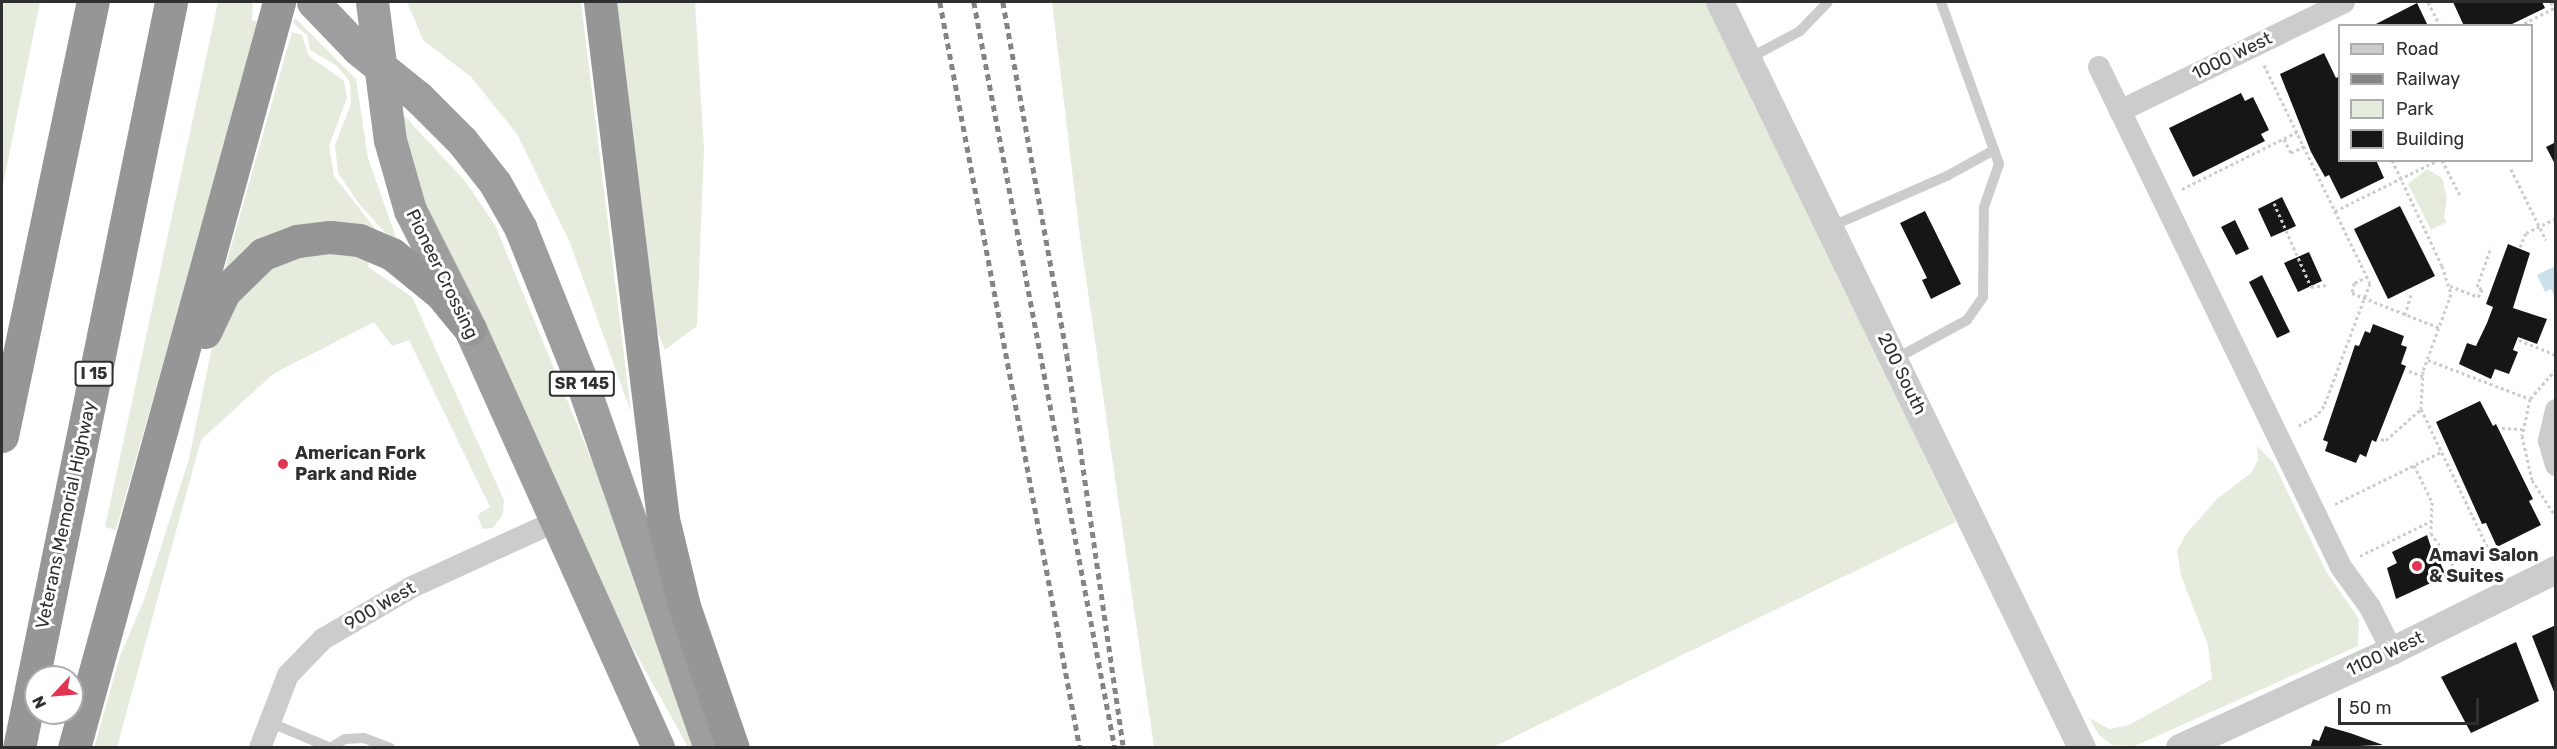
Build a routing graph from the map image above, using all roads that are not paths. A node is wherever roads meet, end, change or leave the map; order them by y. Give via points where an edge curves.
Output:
1 (93, 2) edge
2 (171, 2) edge
3 (279, 2) edge
4 (313, 2) edge
5 (372, 2) edge
6 (600, 2) edge
7 (1720, 2) edge
8 (1828, 2) edge
9 (1941, 2) edge
10 (2344, 2) edge
11 (1748, 59) junction
12 (379, 66) junction
13 (2099, 67) dead end
14 (2120, 111) junction
15 (1994, 150) junction
16 (1829, 227) junction
17 (470, 329) junction
18 (1895, 359) junction
19 (2556, 411) edge
20 (2, 436) edge
21 (2556, 465) edge
22 (556, 521) junction
23 (124, 568) junction
24 (2556, 570) edge
25 (2392, 651) junction
26 (268, 722) junction
27 (19, 747) edge
28 (74, 747) edge
29 (260, 747) edge
30 (332, 747) edge
31 (390, 747) edge
32 (658, 747) edge
33 (711, 747) edge
34 (732, 747) edge
35 (2082, 747) edge
36 (2180, 747) edge

1 - 20 highway
2 - 27 highway, Veterans Memorial Highway / I 15
3 - 23 highway
4 - 12 highway, SR 145
5 - 12 highway, Pioneer Crossing
6 - 34 highway via 663,519 684,606
7 - 11 street, 200 South
8 - 11 lane via 1800,31
9 - 15 lane
10 - 14 street, 1000 West
11 - 16 street, 200 South
12 - 17 highway, Pioneer Crossing via 390,140 407,201 428,252
12 - 33 highway, SR 145 via 418,97 462,141 495,183 520,227 572,356
13 - 14 street
14 - 25 street via 2341,567 2370,607
15 - 16 lane via 1947,176
15 - 18 lane via 2000,164 1984,207 1983,297 1967,320
16 - 18 street, 200 South
17 - 22 highway, Pioneer Crossing
17 - 23 highway via 425,278 376,246 322,237 297,241 263,254 224,292 211,316 152,520
18 - 35 street, 200 South
19 - 21 street via 2549,441
22 - 26 street, 900 West via 412,587 323,639 288,675
22 - 32 highway, Pioneer Crossing
23 - 28 highway
24 - 25 street, 1100 West
25 - 36 street, 1100 West
26 - 29 street, 900 West
26 - 30 lane
30 - 31 lane via 345,739 364,738

